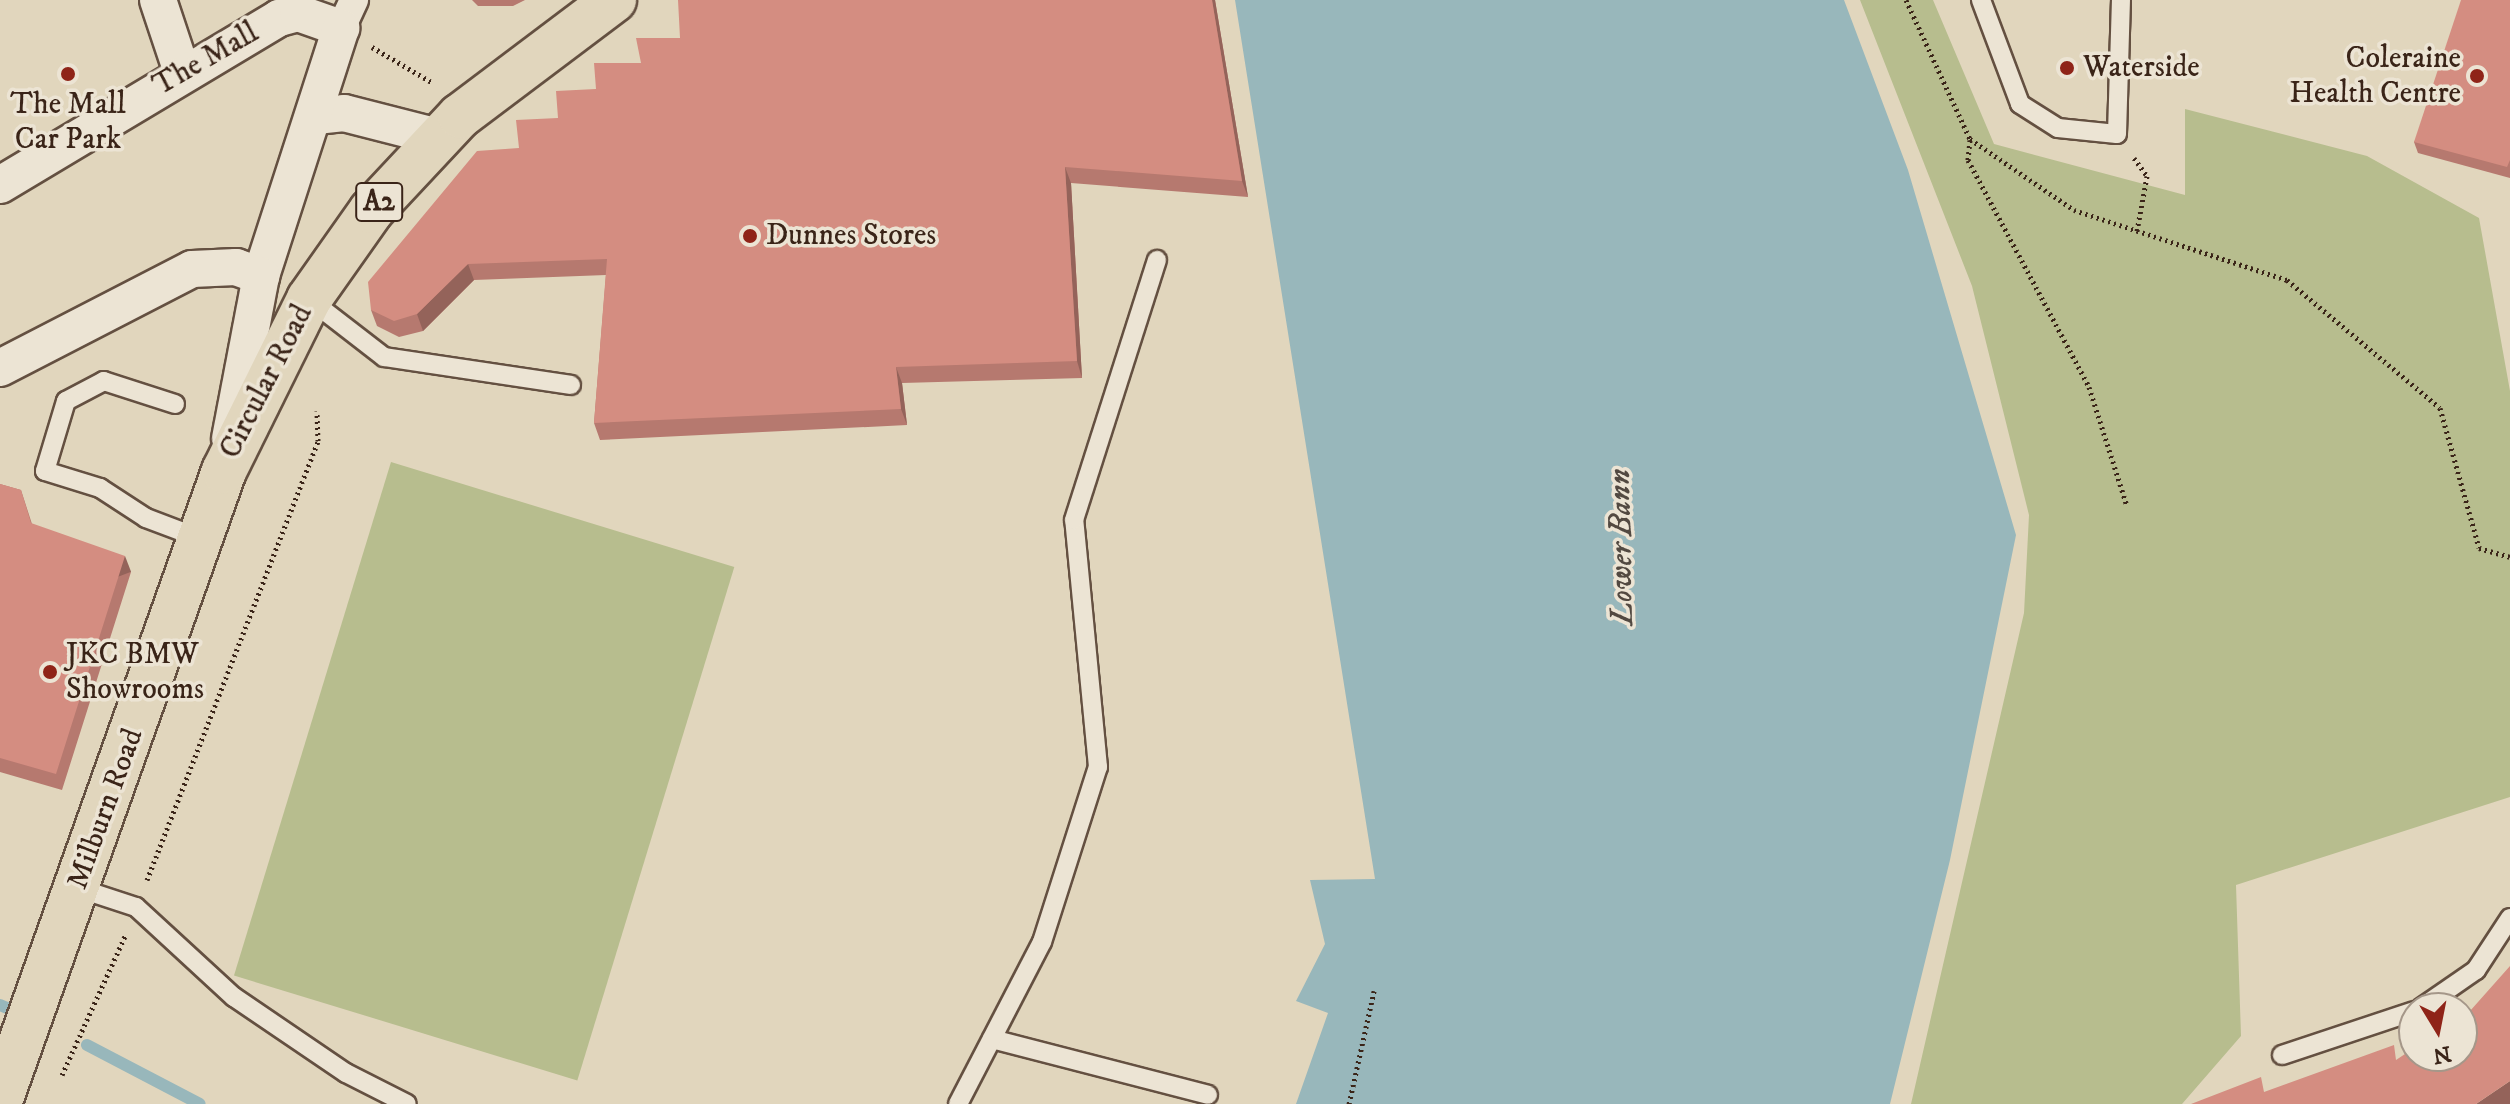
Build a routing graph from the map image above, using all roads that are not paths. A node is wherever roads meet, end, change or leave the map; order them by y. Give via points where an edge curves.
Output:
1 (158, 0) edge
2 (614, 0) edge
3 (1981, 0) edge
4 (2121, 0) edge
5 (348, 14) edge
6 (182, 72) junction
7 (316, 116) junction
8 (438, 137) junction
9 (0, 185) edge
10 (1157, 260) dead end
11 (261, 276) junction
12 (309, 299) junction
13 (0, 368) edge
14 (571, 385) dead end
15 (175, 404) dead end
16 (224, 471) junction
17 (202, 539) junction
18 (78, 888) junction
19 (2510, 918) edge
20 (2444, 992) edge
21 (2398, 1016) edge
22 (22, 1024) edge
23 (992, 1039) junction
24 (2282, 1055) dead end
25 (1208, 1095) dead end
26 (0, 1101) edge
27 (407, 1104) edge
28 (958, 1104) edge

1 - 6 street
2 - 8 main road, Circular Road / A2
3 - 4 lane via 2020,104 2058,128 2117,134
5 - 6 street, The Mall via 279,18
5 - 7 street
6 - 9 street, The Mall
7 - 8 street via 344,113
7 - 11 street
8 - 12 main road, Circular Road / A2 via 371,211
10 - 23 lane via 1074,520 1098,767 1042,942
11 - 13 street, Circular Road via 236,267 192,269
11 - 16 street, Circular Road
12 - 14 lane via 384,357
12 - 16 main road, Circular Road / A2
15 - 17 lane via 104,381 66,401 45,471 100,488 146,518
16 - 17 main road, Milburn Road / A2
17 - 18 main road, Milburn Road / A2
18 - 22 main road, Milburn Road / A2
18 - 27 lane via 136,907 234,997 346,1073
19 - 20 lane via 2476,970
21 - 24 lane
22 - 26 main road, Milburn Road / A2
23 - 25 lane
23 - 28 lane

